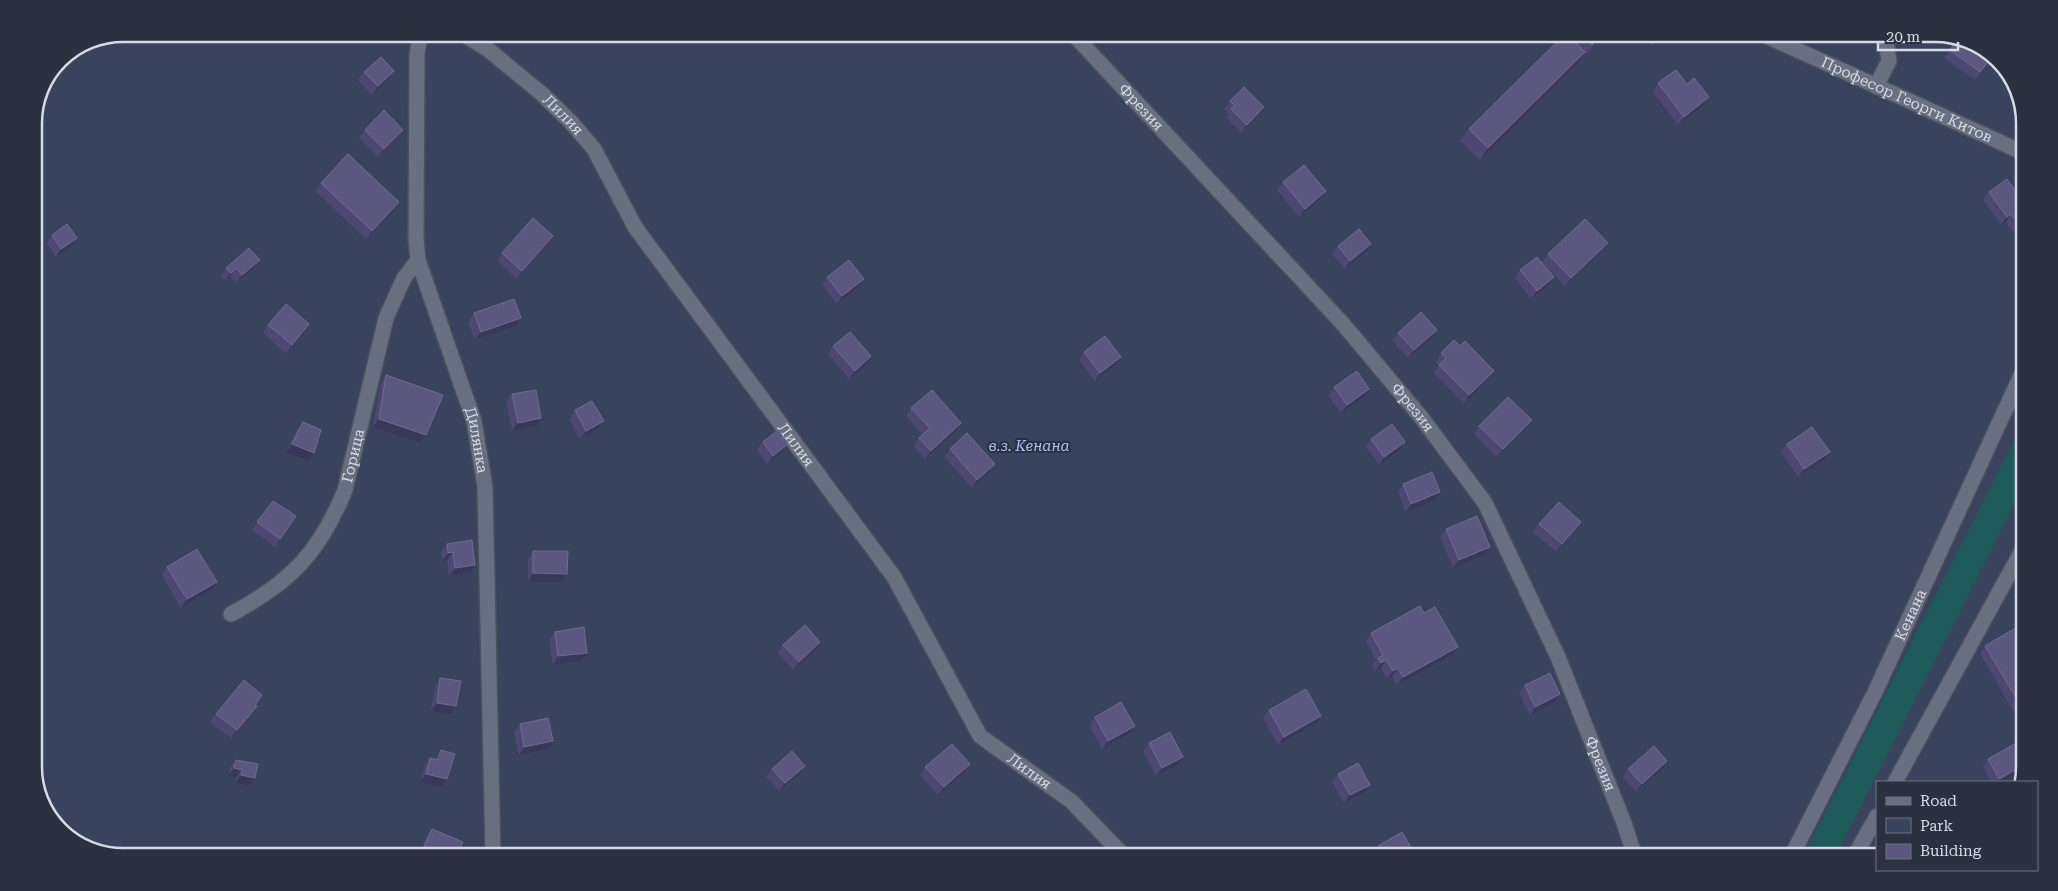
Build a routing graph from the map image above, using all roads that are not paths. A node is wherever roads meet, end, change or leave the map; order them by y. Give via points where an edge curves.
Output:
1 (419, 42) edge
2 (476, 42) edge
3 (1080, 42) edge
4 (1780, 42) edge
5 (1886, 42) edge
6 (1876, 86) junction
7 (2015, 148) edge
8 (418, 260) junction
9 (2015, 388) edge
10 (2016, 561) edge
11 (231, 614) dead end
12 (1896, 781) edge
13 (1876, 818) edge
14 (493, 848) edge
15 (1116, 848) edge
16 (1632, 848) edge
17 (1796, 848) edge
18 (1859, 848) edge

1 - 8 street, Дилянка
2 - 15 street, Лилия via 542,94 594,149 635,227 894,577 980,736 1071,800
3 - 16 street, Фрезия via 1343,324 1421,417 1485,503 1558,657
4 - 6 street, Професор Георги Китов
5 - 6 street via 1888,61
6 - 7 street, Професор Георги Китов
8 - 11 street, Горица via 404,278 386,318 345,490 335,513 317,544 293,573 262,598
8 - 14 street, Дилянка via 474,421 485,487
9 - 17 street, Кенана via 1876,690
10 - 12 street
13 - 18 street

